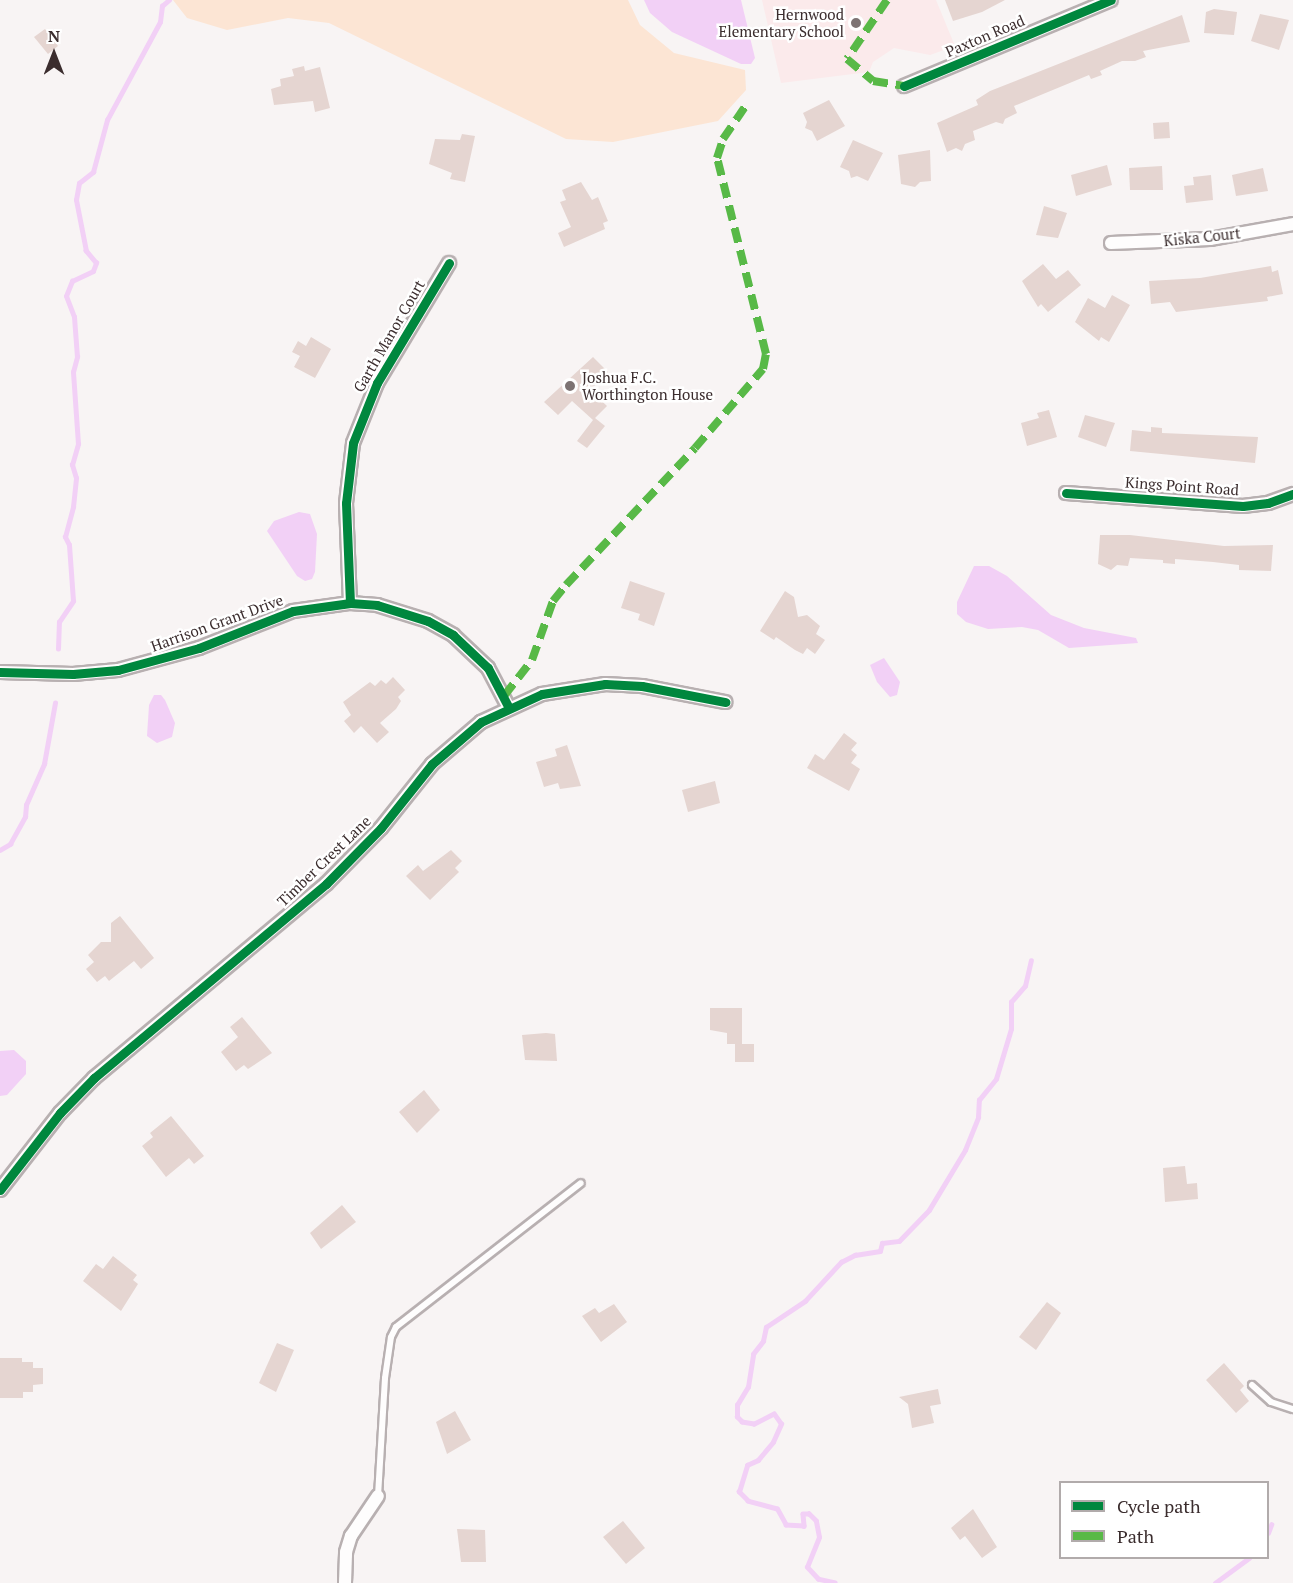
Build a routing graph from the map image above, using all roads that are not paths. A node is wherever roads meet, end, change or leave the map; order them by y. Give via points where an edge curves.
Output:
1 (1111, 0) edge
2 (904, 86) dead end
3 (1293, 224) edge
4 (1111, 243) dead end
5 (449, 263) dead end
6 (1066, 493) dead end
7 (1293, 494) edge
8 (351, 603) junction
9 (0, 672) edge
10 (725, 702) dead end
11 (509, 708) junction
12 (580, 1183) dead end
13 (0, 1190) edge
14 (1252, 1385) dead end
15 (1293, 1409) edge
16 (378, 1496) joint
17 (345, 1583) edge

1 - 2 street, Paxton Road
3 - 4 street, Kiska Court via 1210,239
5 - 8 street, Garth Manor Court via 377,383 353,443 346,503
6 - 7 street, Kings Point Road via 1243,506
8 - 9 street, Harrison Grant Drive via 315,606 274,616 199,648 118,670 44,675
8 - 11 street, Harrison Grant Drive via 402,610 453,635 488,668
10 - 11 street, Timber Crest Lane via 642,686 605,684 571,687
11 - 13 street, Timber Crest Lane via 456,742 326,884 94,1078 53,1121
12 - 16 lane via 396,1327 385,1378
14 - 15 lane via 1271,1402
16 - 17 street via 351,1536

